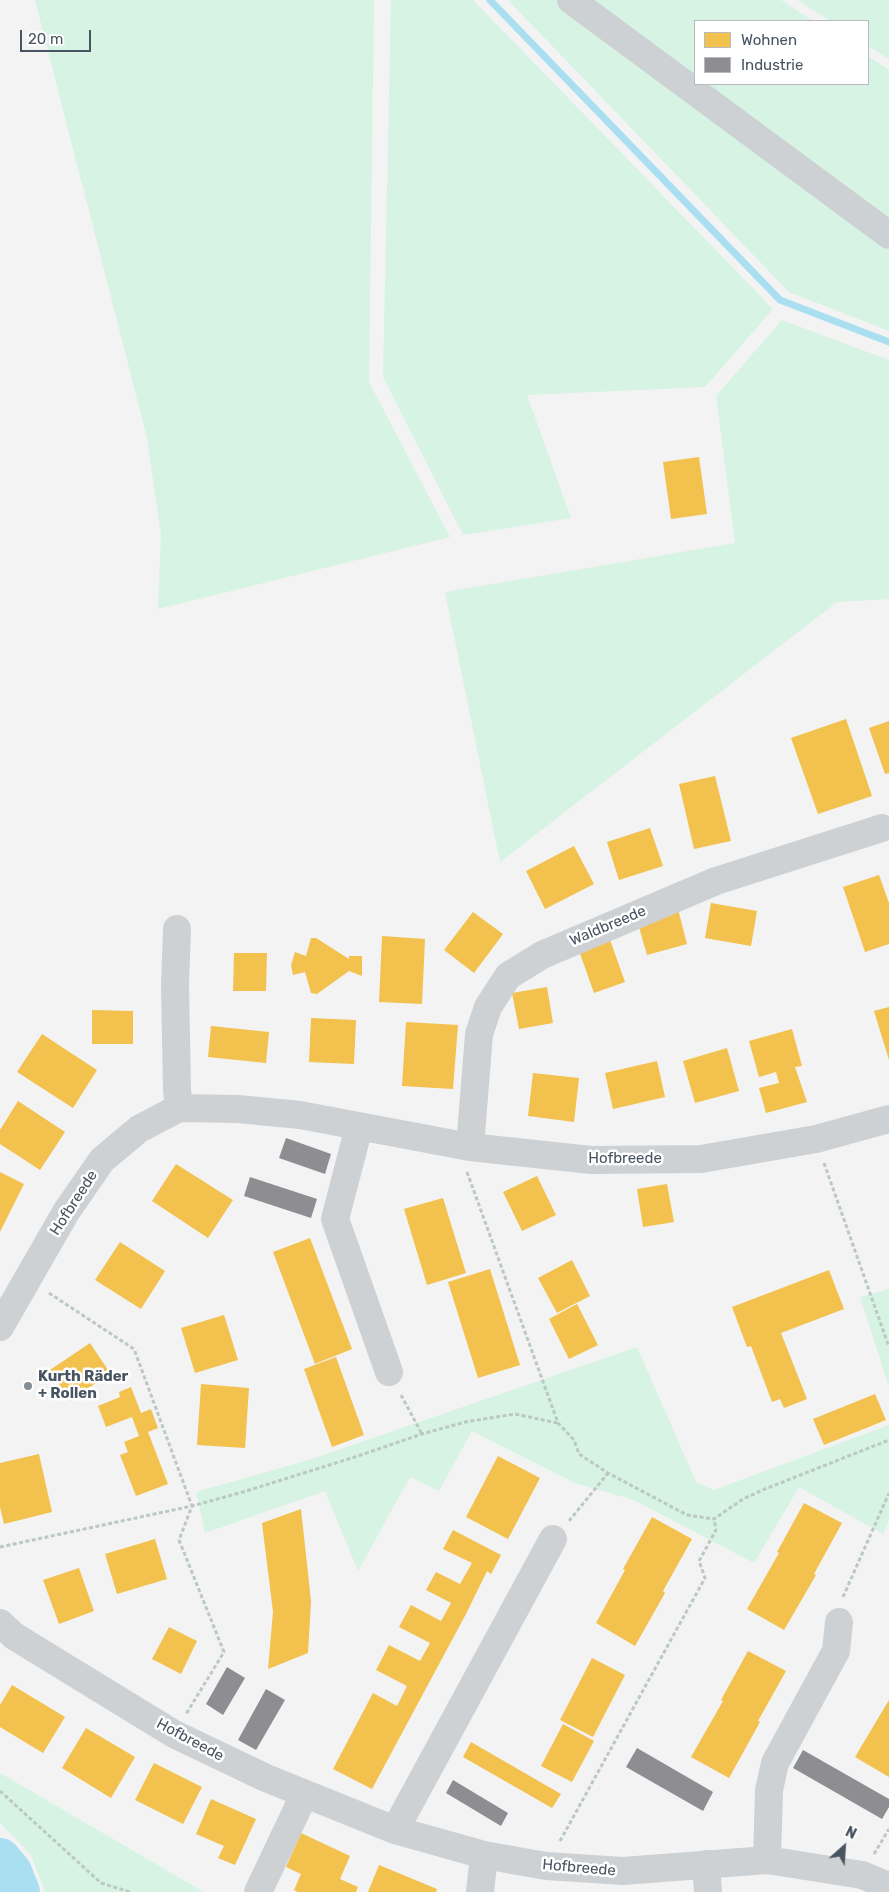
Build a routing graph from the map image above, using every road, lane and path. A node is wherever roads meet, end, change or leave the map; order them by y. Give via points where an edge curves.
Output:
1 (571, 0) edge
2 (889, 235) edge
3 (882, 828) dead end
4 (177, 929) dead end
5 (180, 1108) junction
6 (889, 1119) edge
7 (359, 1127) junction
8 (816, 1139) junction
9 (470, 1147) junction
10 (27, 1279) junction
11 (0, 1327) edge
12 (889, 1347) edge
13 (389, 1372) joint
14 (558, 1423) junction
15 (422, 1434) junction
16 (889, 1440) edge
17 (608, 1473) junction
18 (889, 1493) edge
19 (192, 1506) junction
20 (714, 1519) junction
21 (553, 1539) joint
22 (0, 1547) edge
23 (839, 1622) joint
24 (0, 1623) edge
25 (174, 1734) junction
26 (0, 1791) edge
27 (304, 1795) junction
28 (394, 1830) junction
29 (484, 1855) junction
30 (767, 1860) junction
31 (706, 1864) junction
32 (546, 1866) junction
33 (889, 1886) edge
34 (130, 1892) edge
35 (258, 1892) edge
36 (480, 1892) edge
37 (708, 1892) edge

1 - 2 street
3 - 9 street, Waldbreede via 716,881 542,954 508,976 488,1007 479,1034
4 - 5 street via 175,985
5 - 7 street, Hofbreede via 300,1115
5 - 10 street, Hofbreede via 139,1129 102,1160 66,1212
6 - 8 street, Hofbreede
7 - 9 street, Hofbreede
7 - 13 street via 335,1219
8 - 9 street, Hofbreede via 701,1159 591,1160
8 - 12 path
9 - 14 path via 465,1168
10 - 11 street, Hofbreede
10 - 19 path via 134,1349
13 - 15 path
14 - 15 path via 515,1414 465,1422
14 - 17 path via 574,1440 579,1454
15 - 19 path
16 - 20 path via 764,1489
17 - 20 path via 686,1515
17 - 21 path
18 - 23 path via 843,1595
19 - 22 path
19 - 25 path via 179,1540 224,1652
20 - 32 path via 716,1530 699,1561 705,1578
21 - 28 street
23 - 30 street via 836,1651 775,1763 769,1790
24 - 25 street, Hofbreede via 14,1636
25 - 27 street, Hofbreede
26 - 34 path via 101,1883
27 - 28 street, Hofbreede
27 - 35 street
28 - 29 street, Hofbreede
29 - 32 street, Hofbreede
29 - 36 street
30 - 31 street, Hofbreede
30 - 33 street, Hofbreede via 862,1875
31 - 32 street, Hofbreede via 623,1872
31 - 37 street

